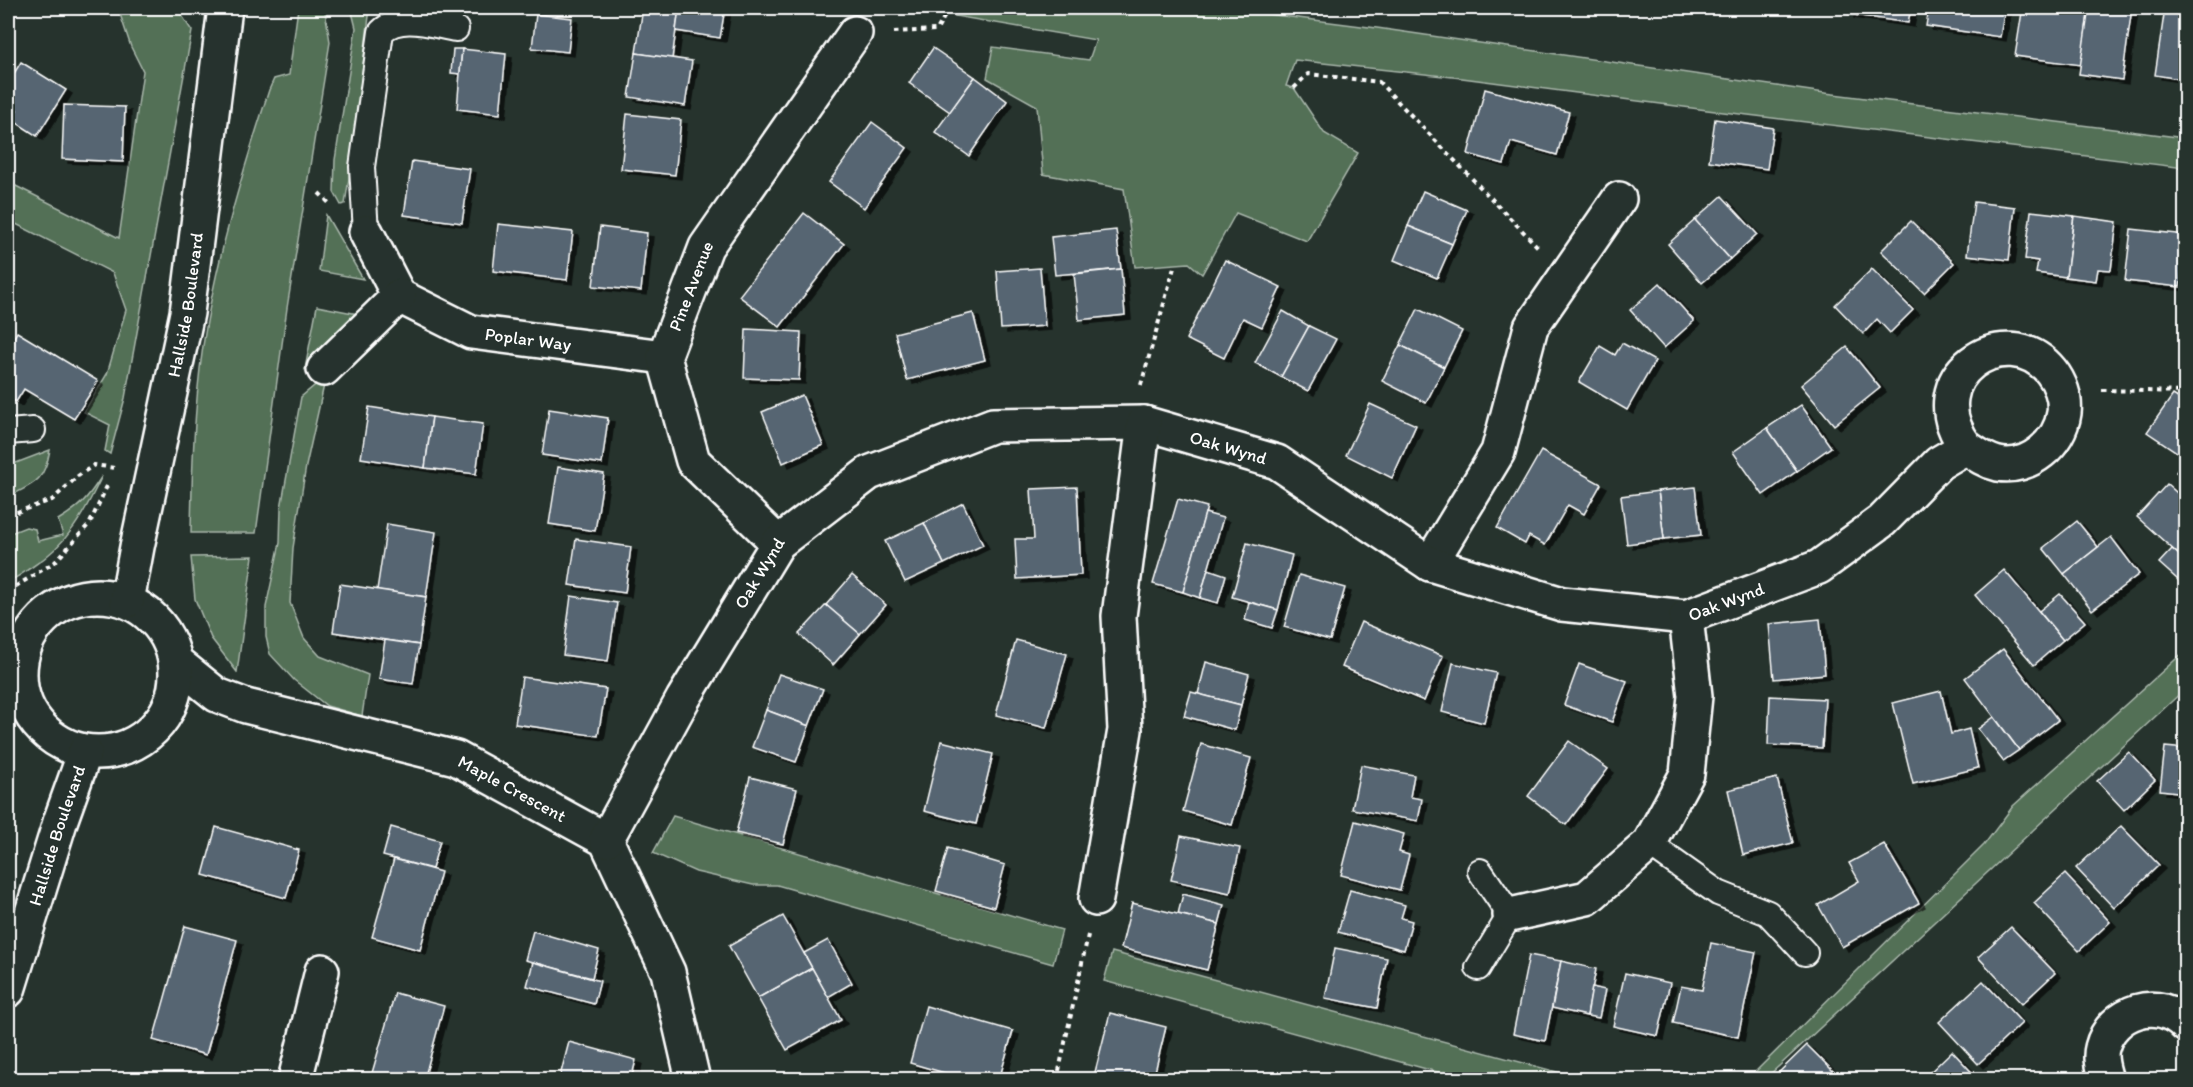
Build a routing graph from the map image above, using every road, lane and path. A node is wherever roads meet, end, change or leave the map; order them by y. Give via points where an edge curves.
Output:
1 (225, 8) edge
2 (949, 8) edge
3 (456, 28) dead end
4 (855, 33) joint
5 (1294, 88) dead end
6 (1620, 199) dead end
7 (366, 232) joint
8 (1175, 264) dead end
9 (1566, 276) junction
10 (399, 296) junction
11 (664, 357) junction
12 (324, 369) dead end
13 (2061, 389) junction
14 (2186, 392) edge
15 (1144, 423) junction
16 (33, 429) dead end
17 (8, 432) edge
18 (1966, 447) junction
19 (118, 458) dead end
20 (115, 468) junction
21 (8, 515) edge
22 (778, 543) junction
23 (1430, 564) junction
24 (8, 591) edge
25 (127, 600) junction
26 (1686, 617) junction
27 (176, 662) junction
28 (13, 678) edge
29 (85, 752) junction
30 (606, 840) junction
31 (1649, 844) junction
32 (1480, 871) dead end
33 (1096, 899) joint
34 (1510, 915) junction
35 (1805, 954) dead end
36 (1478, 968) dead end
37 (322, 970) dead end
38 (8, 990) edge
39 (2186, 1025) edge
40 (295, 1080) edge
41 (693, 1080) edge
42 (1058, 1080) edge
43 (2106, 1080) edge

1 - 25 street, Hallside Boulevard via 187,313
2 - 4 path via 937,30
3 - 7 lane via 403,21 390,23 381,32 362,167
4 - 11 street, Pine Avenue via 706,247
5 - 9 path via 1308,74 1379,82
6 - 9 street
7 - 10 street
8 - 15 path via 1138,393
9 - 23 street via 1531,327 1498,452
10 - 11 street, Poplar Way via 471,332
10 - 12 street
11 - 22 street via 693,461
13 - 14 path
13 - 18 street via 2064,412 2060,430 2036,456 2018,463 1999,464
13 - 18 street via 2044,363 2028,354 2011,350 1976,359 1963,369 1950,400 1950,417
15 - 22 street, Oak Wynd via 993,425 869,473
15 - 23 street, Oak Wynd via 1277,462
15 - 33 street via 1119,616 1125,730
16 - 17 lane
18 - 26 street, Oak Wynd via 1939,464 1882,521 1819,567
19 - 20 path
20 - 21 path via 94,465 52,500
20 - 24 path via 90,523 55,562
22 - 30 street, Oak Wynd via 683,699
23 - 26 street, Oak Wynd via 1562,604
25 - 27 street, Hallside Boulevard via 152,616
25 - 28 street, Hallside Boulevard via 83,596 51,610 28,637
26 - 31 street via 1695,696 1687,774
27 - 29 street, Hallside Boulevard via 172,703 144,738 112,751
27 - 30 street, Maple Crescent via 217,695 246,706 456,758
28 - 29 street, Hallside Boulevard via 44,731
29 - 38 street, Hallside Boulevard
30 - 41 street via 668,972
31 - 34 street via 1587,898
31 - 35 lane via 1718,894 1768,913
32 - 34 lane
33 - 42 path
34 - 36 lane
37 - 40 street
39 - 43 street via 2166,1011 2149,1008 2118,1020 2107,1033 2101,1050

